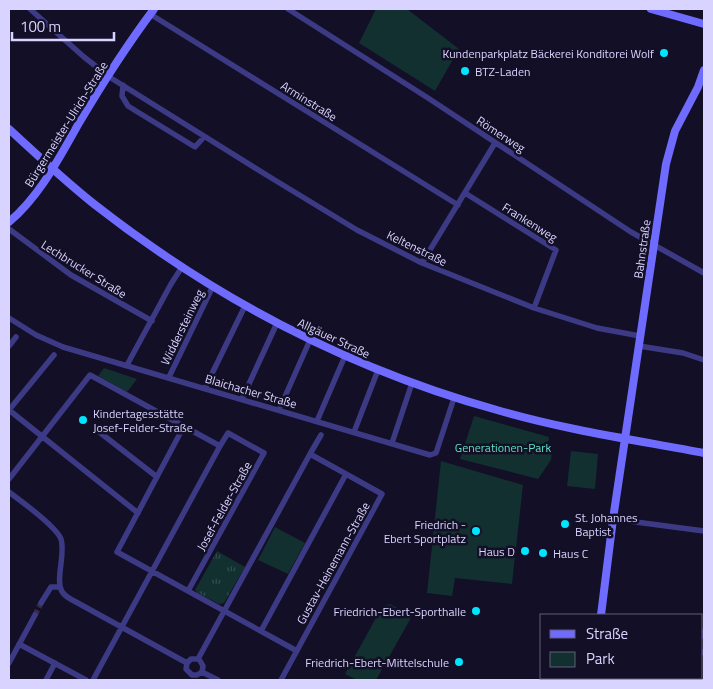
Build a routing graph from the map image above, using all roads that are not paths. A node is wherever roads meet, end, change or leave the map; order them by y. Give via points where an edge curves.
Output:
1 (30, 9) edge
2 (288, 9) edge
3 (651, 9) edge
4 (152, 11) edge
5 (704, 24) edge
6 (704, 70) edge
7 (108, 76) junction
8 (123, 85) junction
9 (9, 129) edge
10 (204, 137) junction
11 (495, 143) junction
12 (53, 169) junction
13 (465, 193) junction
14 (458, 205) junction
15 (9, 222) edge
16 (9, 229) edge
17 (653, 244) junction
18 (422, 263) junction
19 (182, 267) junction
20 (704, 273) edge
21 (213, 286) junction
22 (245, 306) junction
23 (534, 308) junction
24 (9, 318) edge
25 (152, 321) junction
26 (277, 323) junction
27 (640, 336) junction
28 (16, 337) dead end
29 (310, 340) junction
30 (9, 346) edge
31 (639, 346) junction
32 (54, 355) dead end
33 (344, 356) junction
34 (704, 360) edge
35 (127, 365) junction
36 (378, 370) junction
37 (169, 377) junction
38 (412, 383) junction
39 (205, 388) junction
40 (242, 398) junction
41 (454, 398) junction
42 (9, 410) edge
43 (279, 410) junction
44 (317, 421) junction
45 (184, 426) junction
46 (98, 431) dead end
47 (354, 432) junction
48 (321, 435) dead end
49 (42, 436) junction
50 (625, 438) junction
51 (392, 443) junction
52 (220, 446) junction
53 (704, 453) edge
54 (310, 454) junction
55 (346, 474) junction
56 (157, 477) junction
57 (9, 479) edge
58 (9, 492) edge
59 (138, 513) junction
60 (613, 519) junction
61 (704, 531) edge
62 (152, 571) junction
63 (60, 587) junction
64 (188, 591) junction
65 (41, 603) tunnel mouth
66 (224, 611) junction
67 (601, 614) edge
68 (35, 615) tunnel mouth
69 (122, 627) junction
70 (261, 631) junction
71 (19, 644) junction
72 (297, 651) junction
73 (198, 659) junction
74 (9, 663) edge
75 (55, 663) junction
76 (187, 663) junction
77 (202, 672) junction
78 (189, 674) junction
79 (46, 680) edge
80 (86, 680) edge
81 (93, 680) edge
82 (186, 680) edge
83 (218, 680) edge
84 (281, 680) edge

1 - 7 street, Keltenstraße
2 - 11 street, Römerweg
3 - 5 main road
4 - 7 main road, Bürgermeister-Ulrich-Straße
4 - 14 street, Arminstraße
6 - 17 main road, Bahnstraße via 675,131
7 - 8 street, Keltenstraße
7 - 12 main road, Bürgermeister-Ulrich-Straße
8 - 10 street, Keltenstraße
8 - 10 street via 122,96 128,106 195,148
9 - 12 main road, Allgäuer Straße
10 - 18 street, Keltenstraße via 357,230
11 - 13 street
11 - 17 street, Römerweg
12 - 15 main road, Bürgermeister-Ulrich-Straße via 27,205
12 - 19 main road, Allgäuer Straße via 94,204
13 - 14 street
13 - 23 street, Frankenweg via 556,250
14 - 18 street
16 - 25 street, Lechbrucker Straße via 71,275
17 - 20 street, Römerweg
17 - 27 main road, Bahnstraße
18 - 23 street, Keltenstraße
19 - 21 main road, Allgäuer Straße
19 - 25 street
21 - 22 main road, Allgäuer Straße
21 - 37 street, Widdersteinweg
22 - 26 main road, Allgäuer Straße
22 - 39 street
23 - 27 street, Keltenstraße via 597,328
24 - 35 street, Blaichacher Straße via 48,341
25 - 35 street
26 - 29 main road, Allgäuer Straße
26 - 40 street
27 - 31 main road, Bahnstraße
28 - 30 street
29 - 33 main road, Allgäuer Straße
29 - 43 street
31 - 34 street
31 - 50 main road, Bahnstraße
32 - 42 street
33 - 36 main road, Allgäuer Straße
33 - 44 street
35 - 37 street, Blaichacher Straße
36 - 38 main road, Allgäuer Straße
36 - 47 street
37 - 39 street, Blaichacher Straße
38 - 41 main road, Allgäuer Straße
38 - 51 street
39 - 40 street, Blaichacher Straße
40 - 43 street, Blaichacher Straße
41 - 50 main road, Allgäuer Straße via 532,420
41 - 51 street, Blaichacher Straße via 436,453 430,455
42 - 49 street
43 - 44 street, Blaichacher Straße
44 - 47 street, Blaichacher Straße
45 - 49 street via 90,375
45 - 52 street
45 - 56 street
46 - 56 street
47 - 51 street, Blaichacher Straße
48 - 54 street
49 - 57 street
49 - 59 street
50 - 53 main road, Allgäuer Straße
50 - 60 main road, Bahnstraße
52 - 62 street
52 - 64 street, Josef-Felder-Straße via 228,433 264,453
54 - 55 street, Gustav-Heinemann-Straße
54 - 66 street
55 - 70 street
55 - 72 street, Gustav-Heinemann-Straße via 382,494
56 - 59 street
58 - 63 street via 61,539
59 - 62 street via 117,552
60 - 61 street
60 - 67 main road, Bahnstraße
62 - 64 street
62 - 69 street
63 - 65 street via 51,587
63 - 69 street via 70,598
64 - 66 street
66 - 70 street
66 - 73 street
68 - 71 street
69 - 76 street
69 - 81 street
70 - 72 street
71 - 74 street
71 - 75 street
72 - 84 street, Gustav-Heinemann-Straße
73 - 76 street
73 - 77 street
75 - 79 street
75 - 80 street
76 - 78 street
77 - 78 street
77 - 83 street
78 - 82 street

